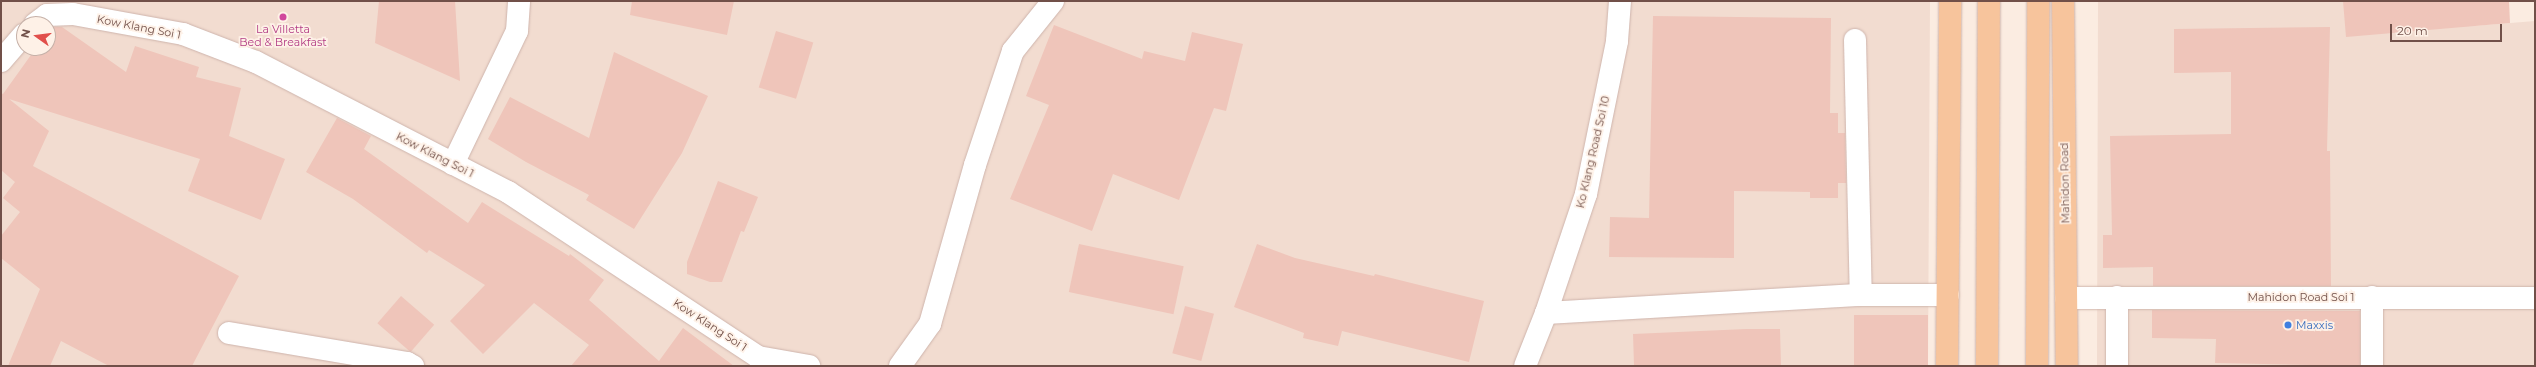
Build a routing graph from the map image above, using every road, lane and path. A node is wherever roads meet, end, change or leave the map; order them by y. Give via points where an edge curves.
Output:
1 (519, 1) edge
2 (1053, 1) edge
3 (1620, 1) edge
4 (1950, 1) edge
5 (1989, 1) edge
6 (2038, 1) edge
7 (2063, 1) edge
8 (46, 16) edge
9 (1855, 40) dead end
10 (16, 44) edge
11 (1, 61) edge
12 (453, 164) junction
13 (1948, 295) junction
14 (1860, 296) junction
15 (2117, 297) junction
16 (2372, 297) junction
17 (2066, 298) junction
18 (2535, 298) edge
19 (1546, 313) junction
20 (228, 333) dead end
21 (753, 361) edge
22 (413, 366) edge
23 (809, 366) edge
24 (900, 366) edge
25 (1525, 366) edge
26 (1947, 366) edge
27 (1987, 366) edge
28 (2037, 366) edge
29 (2066, 366) edge
30 (2117, 366) edge
31 (2372, 366) edge

1 - 12 street via 517,31
2 - 24 street via 1013,51 975,165 930,324
3 - 19 street, Ko Klang Road Soi 10 via 1617,41 1586,194
4 - 13 main road
5 - 27 main road
6 - 28 main road
7 - 17 main road, Mahidon Road
8 - 12 street, Kow Klang Soi 1 via 73,14 183,34 256,62
9 - 14 street
10 - 11 street
12 - 21 street, Kow Klang Soi 1 via 508,192
13 - 14 street
13 - 26 main road
14 - 19 street
15 - 16 street, Mahidon Road Soi 1
15 - 17 street, Mahidon Road Soi 1
15 - 30 street
16 - 18 street, Mahidon Road Soi 1
16 - 31 street
17 - 29 main road, Mahidon Road
19 - 25 street, Ko Klang Road Soi 10
20 - 22 street
21 - 23 street, Kow Klang Soi 1

